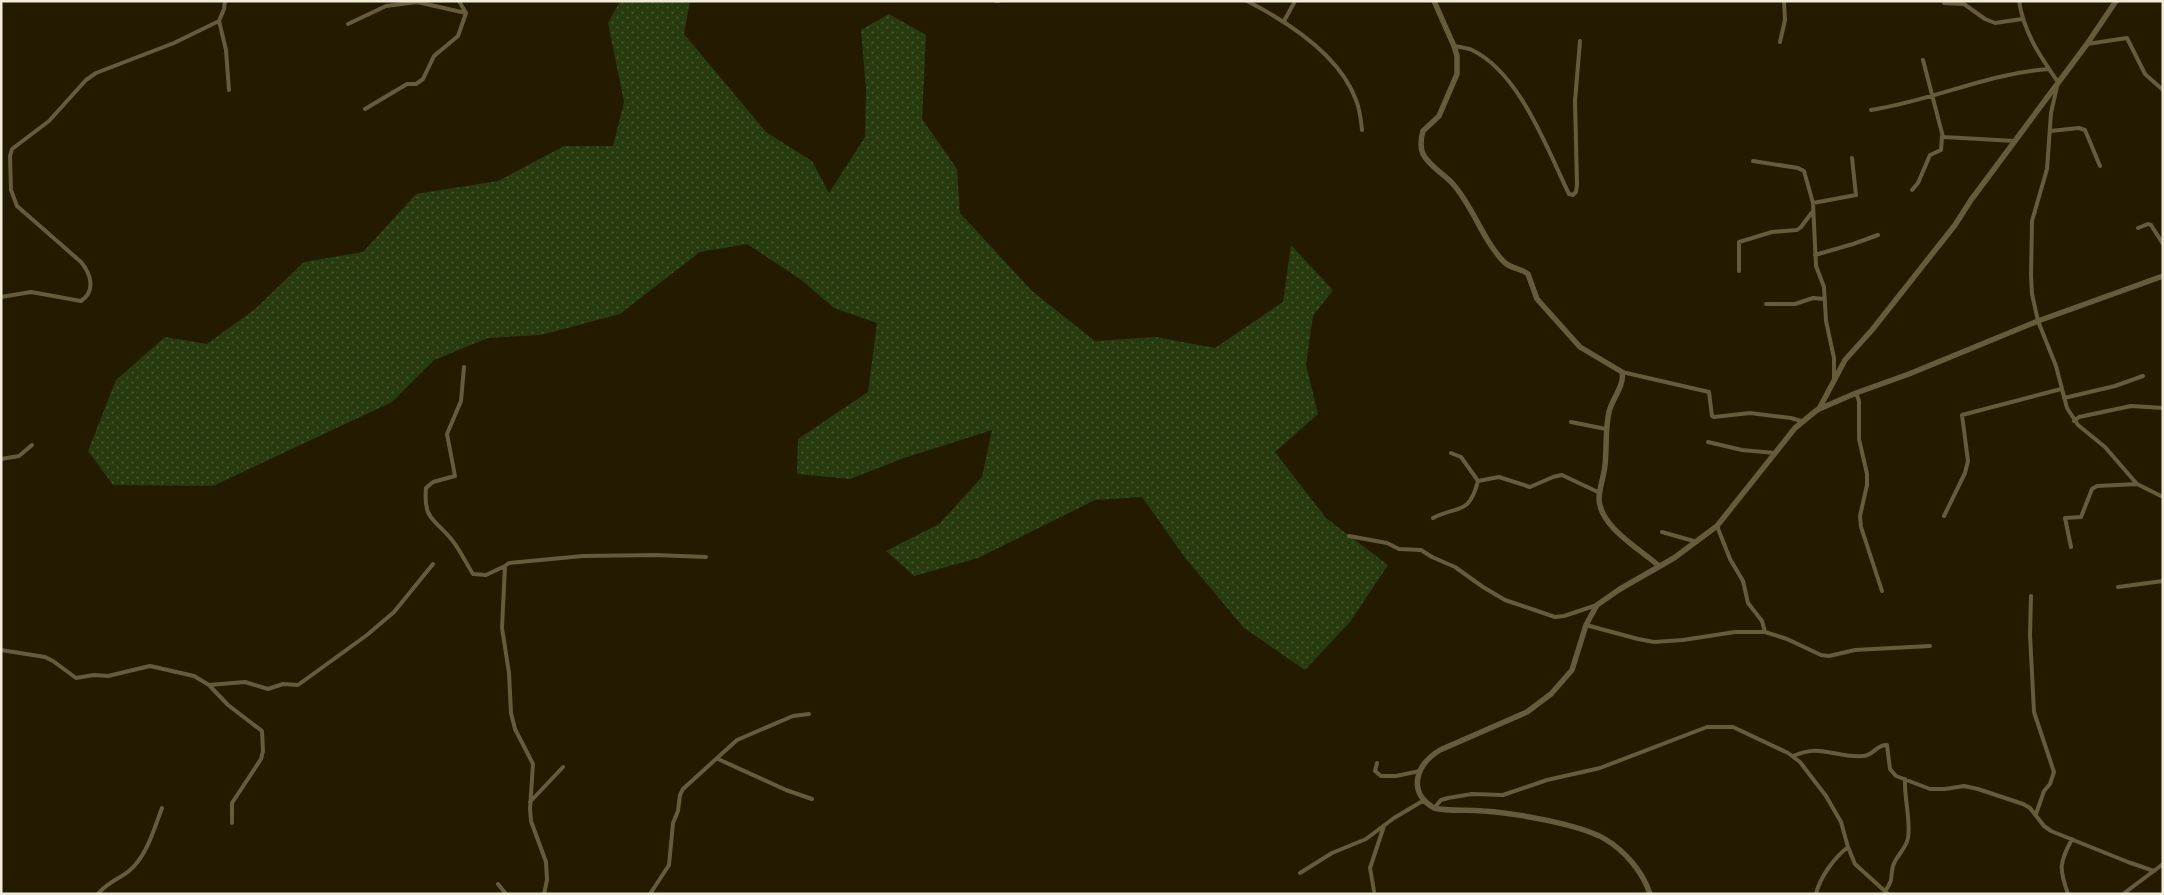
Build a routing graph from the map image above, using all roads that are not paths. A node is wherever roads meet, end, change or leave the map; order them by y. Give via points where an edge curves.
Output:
1 (225, 1) edge
2 (459, 1) edge
3 (1247, 1) edge
4 (1295, 1) edge
5 (1434, 1) edge
6 (1784, 1) edge
7 (2019, 1) edge
8 (2116, 1) edge
9 (1944, 3) dead end
10 (466, 13) junction
11 (2022, 18) junction
12 (219, 21) junction
13 (1284, 21) junction
14 (348, 24) dead end
15 (1580, 41) dead end
16 (1780, 42) dead end
17 (2087, 44) junction
18 (1454, 46) junction
19 (1923, 60) dead end
20 (2049, 70) junction
21 (2058, 82) junction
22 (229, 90) dead end
23 (2163, 90) edge
24 (1933, 95) junction
25 (365, 109) dead end
26 (1871, 110) dead end
27 (1362, 130) dead end
28 (2050, 131) junction
29 (1942, 136) junction
30 (2014, 141) junction
31 (1852, 158) dead end
32 (1753, 161) dead end
33 (2100, 166) dead end
34 (1912, 190) dead end
35 (1813, 203) junction
36 (1813, 211) junction
37 (2138, 228) dead end
38 (1878, 235) dead end
39 (2163, 244) edge
40 (1816, 255) junction
41 (1739, 271) dead end
42 (2163, 276) edge
43 (1, 297) edge
44 (1824, 299) junction
45 (1766, 304) dead end
46 (2038, 321) junction
47 (464, 367) dead end
48 (1622, 372) junction
49 (2143, 376) dead end
50 (1834, 378) junction
51 (2061, 389) junction
52 (1856, 393) junction
53 (2064, 398) junction
54 (2163, 408) edge
55 (1817, 410) junction
56 (1801, 421) junction
57 (2074, 421) junction
58 (1571, 422) dead end
59 (1606, 429) junction
60 (1708, 442) dead end
61 (32, 446) dead end
62 (1451, 453) dead end
63 (1775, 453) junction
64 (1, 459) edge
65 (1478, 481) junction
66 (2137, 484) junction
67 (1600, 493) junction
68 (2163, 497) edge
69 (1944, 516) dead end
70 (1433, 518) dead end
71 (1717, 526) junction
72 (1662, 532) dead end
73 (1349, 536) dead end
74 (1697, 542) junction
75 (2071, 547) dead end
76 (706, 557) dead end
77 (433, 564) dead end
78 (505, 566) junction
79 (1659, 566) junction
80 (2163, 581) edge
81 (2118, 587) dead end
82 (1882, 591) dead end
83 (2031, 596) dead end
84 (1597, 605) junction
85 (1586, 625) junction
86 (1765, 632) junction
87 (1930, 646) dead end
88 (1, 650) edge
89 (209, 685) junction
90 (809, 714) dead end
91 (1792, 756) junction
92 (718, 759) junction
93 (1377, 762) dead end
94 (563, 767) dead end
95 (1420, 771) junction
96 (1905, 779) junction
97 (812, 799) dead end
98 (530, 802) junction
99 (1426, 802) junction
100 (162, 808) dead end
101 (1434, 808) junction
102 (2036, 814) junction
103 (232, 823) dead end
104 (1384, 826) junction
105 (2072, 839) junction
106 (1848, 847) junction
107 (2163, 864) edge
108 (2154, 871) junction
109 (1300, 874) dead end
110 (498, 884) dead end
111 (1374, 891) dead end
112 (1887, 893) edge
113 (98, 894) edge
114 (506, 894) edge
115 (544, 894) edge
116 (650, 894) edge
117 (1650, 894) edge
118 (1816, 894) edge
119 (2068, 894) edge
120 (2122, 894) edge

1 - 12 street
2 - 10 street
3 - 13 street
4 - 13 street
5 - 18 main road
6 - 16 street via 1786,20
7 - 11 street
8 - 17 main road
9 - 11 street via 1964,4 1995,23
10 - 14 street via 417,2 386,6
10 - 25 street via 458,36 434,56 423,79 416,84 407,84
11 - 20 street via 2032,43
12 - 22 street via 226,50
12 - 43 street via 174,43 96,73 49,121 12,149 11,190 17,206 81,262 86,268 91,288 81,301 31,292
13 - 27 street via 1329,58 1344,75 1357,101
15 - 18 street via 1574,101 1577,185 1573,195 1569,194 1544,141 1504,73 1471,49
17 - 21 main road
17 - 23 street via 2127,38 2145,74
18 - 48 main road via 1458,74 1439,116 1423,131 1421,144 1424,156 1468,202 1494,250 1509,266 1528,274 1537,299 1572,339 1587,352
19 - 24 street
20 - 21 street
20 - 24 street via 2019,72
21 - 28 street
21 - 30 main road
24 - 26 street
24 - 29 street
28 - 33 street via 2085,130
28 - 46 street via 2046,170 2032,221 2031,276
29 - 30 street
29 - 34 street via 1941,150 1930,155
30 - 50 main road via 1970,200 1956,225 1845,360
31 - 35 street via 1856,194
32 - 35 street via 1801,169
35 - 36 street
36 - 40 street
36 - 41 street via 1797,230 1772,232 1739,242
37 - 39 street via 2150,225
38 - 40 street
40 - 44 street
42 - 46 main road
44 - 45 street
44 - 50 street via 1834,358
46 - 51 street
46 - 52 main road
47 - 78 street via 462,401 447,434 455,476 433,482 426,488 424,505 452,540 473,574 486,576
48 - 56 street via 1709,392 1714,417 1750,413
48 - 59 main road
49 - 53 street
50 - 55 main road
51 - 53 street
51 - 69 street via 1962,415 1968,461
52 - 55 main road
52 - 82 street via 1859,439 1867,474 1861,527
53 - 57 street
54 - 57 street via 2131,406 2079,417
55 - 56 main road
56 - 63 main road
57 - 66 street via 2104,447
58 - 59 street
59 - 67 main road via 1605,468
60 - 63 street
61 - 64 street via 19,456
62 - 65 street via 1467,464
63 - 71 main road
65 - 67 street via 1499,477 1530,487 1562,476
65 - 70 street via 1474,495 1465,506
66 - 68 street
66 - 75 street via 2092,489 2081,517 2065,518
67 - 79 main road via 1600,507 1608,522
71 - 74 main road
71 - 86 street via 1743,581 1748,603 1762,621
72 - 74 street
73 - 84 street via 1387,543 1400,549 1421,550 1455,567 1505,600 1555,617
74 - 79 main road
76 - 78 street via 583,556
77 - 89 street via 394,612 298,685 284,684 268,689 245,682
78 - 98 street via 502,628 513,721 533,764
79 - 84 main road
80 - 81 street
83 - 102 street via 2034,712 2054,772
84 - 85 main road
85 - 86 street via 1654,642 1735,632
85 - 95 main road via 1572,670 1551,694 1527,712 1440,750
86 - 87 street via 1829,656 1855,650
88 - 89 street via 45,657 76,678 108,676 156,666 194,676
89 - 103 street via 228,705 262,731 261,759 232,803
90 - 92 street via 793,716 737,740
91 - 96 street via 1811,750 1864,756 1887,745 1890,769
91 - 101 street via 1733,727 1707,727 1600,768 1547,780 1503,795 1472,794 1448,798
91 - 106 street via 1826,796 1844,828
92 - 97 street
92 - 116 street via 680,795 672,829 670,860 666,872
93 - 95 street via 1376,773 1381,776
94 - 98 street
95 - 99 main road via 1417,782
96 - 102 street via 1930,789 1964,786 1978,789 2023,804
96 - 112 street via 1908,837 1906,847 1893,866
98 - 115 street via 531,821 546,862
99 - 101 main road
99 - 104 street
100 - 113 street via 144,854 130,870
101 - 117 main road via 1507,814 1604,838 1628,858 1643,877
102 - 105 street via 2044,826
104 - 109 street
104 - 111 street via 1370,868
105 - 108 street
105 - 119 street via 2061,864
106 - 112 street via 1856,864
106 - 118 street via 1824,875
107 - 108 street
108 - 120 street
110 - 114 street

